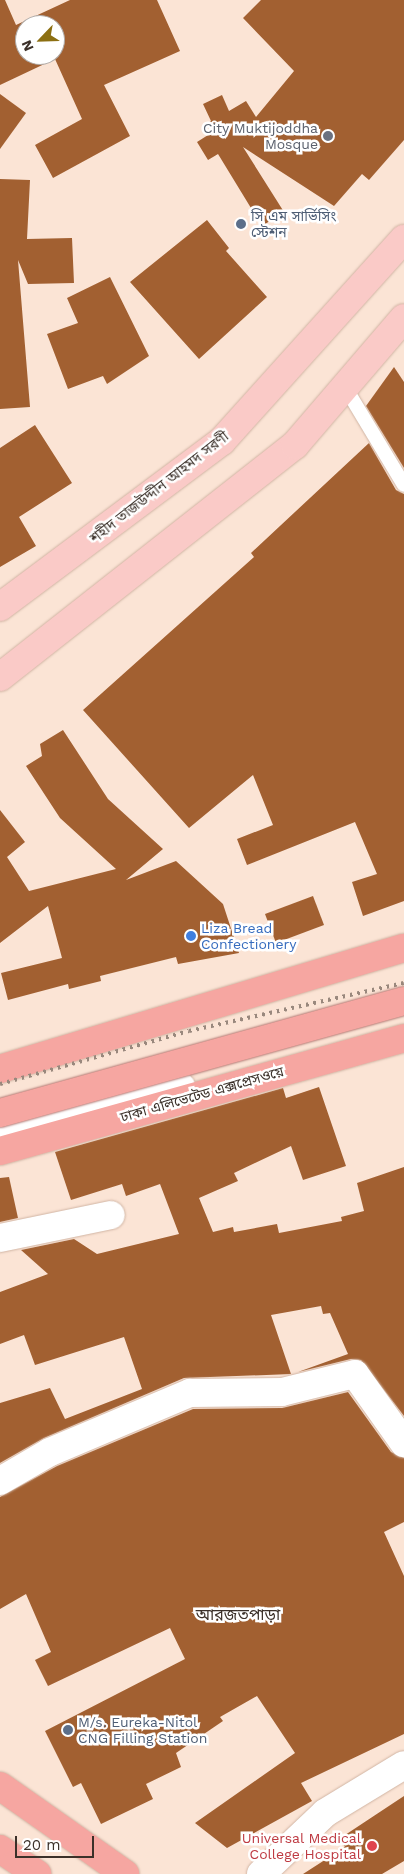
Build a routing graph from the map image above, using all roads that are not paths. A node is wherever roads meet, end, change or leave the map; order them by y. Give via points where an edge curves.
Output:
1 (404, 239) edge
2 (404, 318) edge
3 (345, 387) junction
4 (404, 484) edge
5 (0, 607) edge
6 (0, 677) edge
7 (404, 942) edge
8 (404, 948) edge
9 (404, 1001) edge
10 (404, 1027) edge
11 (404, 1038) edge
12 (0, 1059) edge
13 (0, 1069) edge
14 (0, 1113) edge
15 (0, 1133) edge
16 (0, 1151) edge
17 (111, 1215) dead end
18 (0, 1238) edge
19 (404, 1443) edge
20 (0, 1480) edge
21 (404, 1765) edge
22 (0, 1786) edge
23 (0, 1849) edge
24 (37, 1874) edge
25 (126, 1874) edge
26 (261, 1874) edge

1 - 5 main road, শহীদ তাজউদ্দীন আহমদ সরণী via 222,441
2 - 3 main road
3 - 4 lane
3 - 6 main road via 295,445
7 - 12 street
8 - 13 highway
9 - 14 highway, bridge
10 - 15 street
11 - 16 highway, ঢাকা এলিভেটেড এক্সপ্রেসওয়ে
17 - 18 street
19 - 20 street via 356,1374 282,1392 190,1392 50,1452
21 - 26 street via 325,1813
22 - 25 highway
23 - 24 highway

